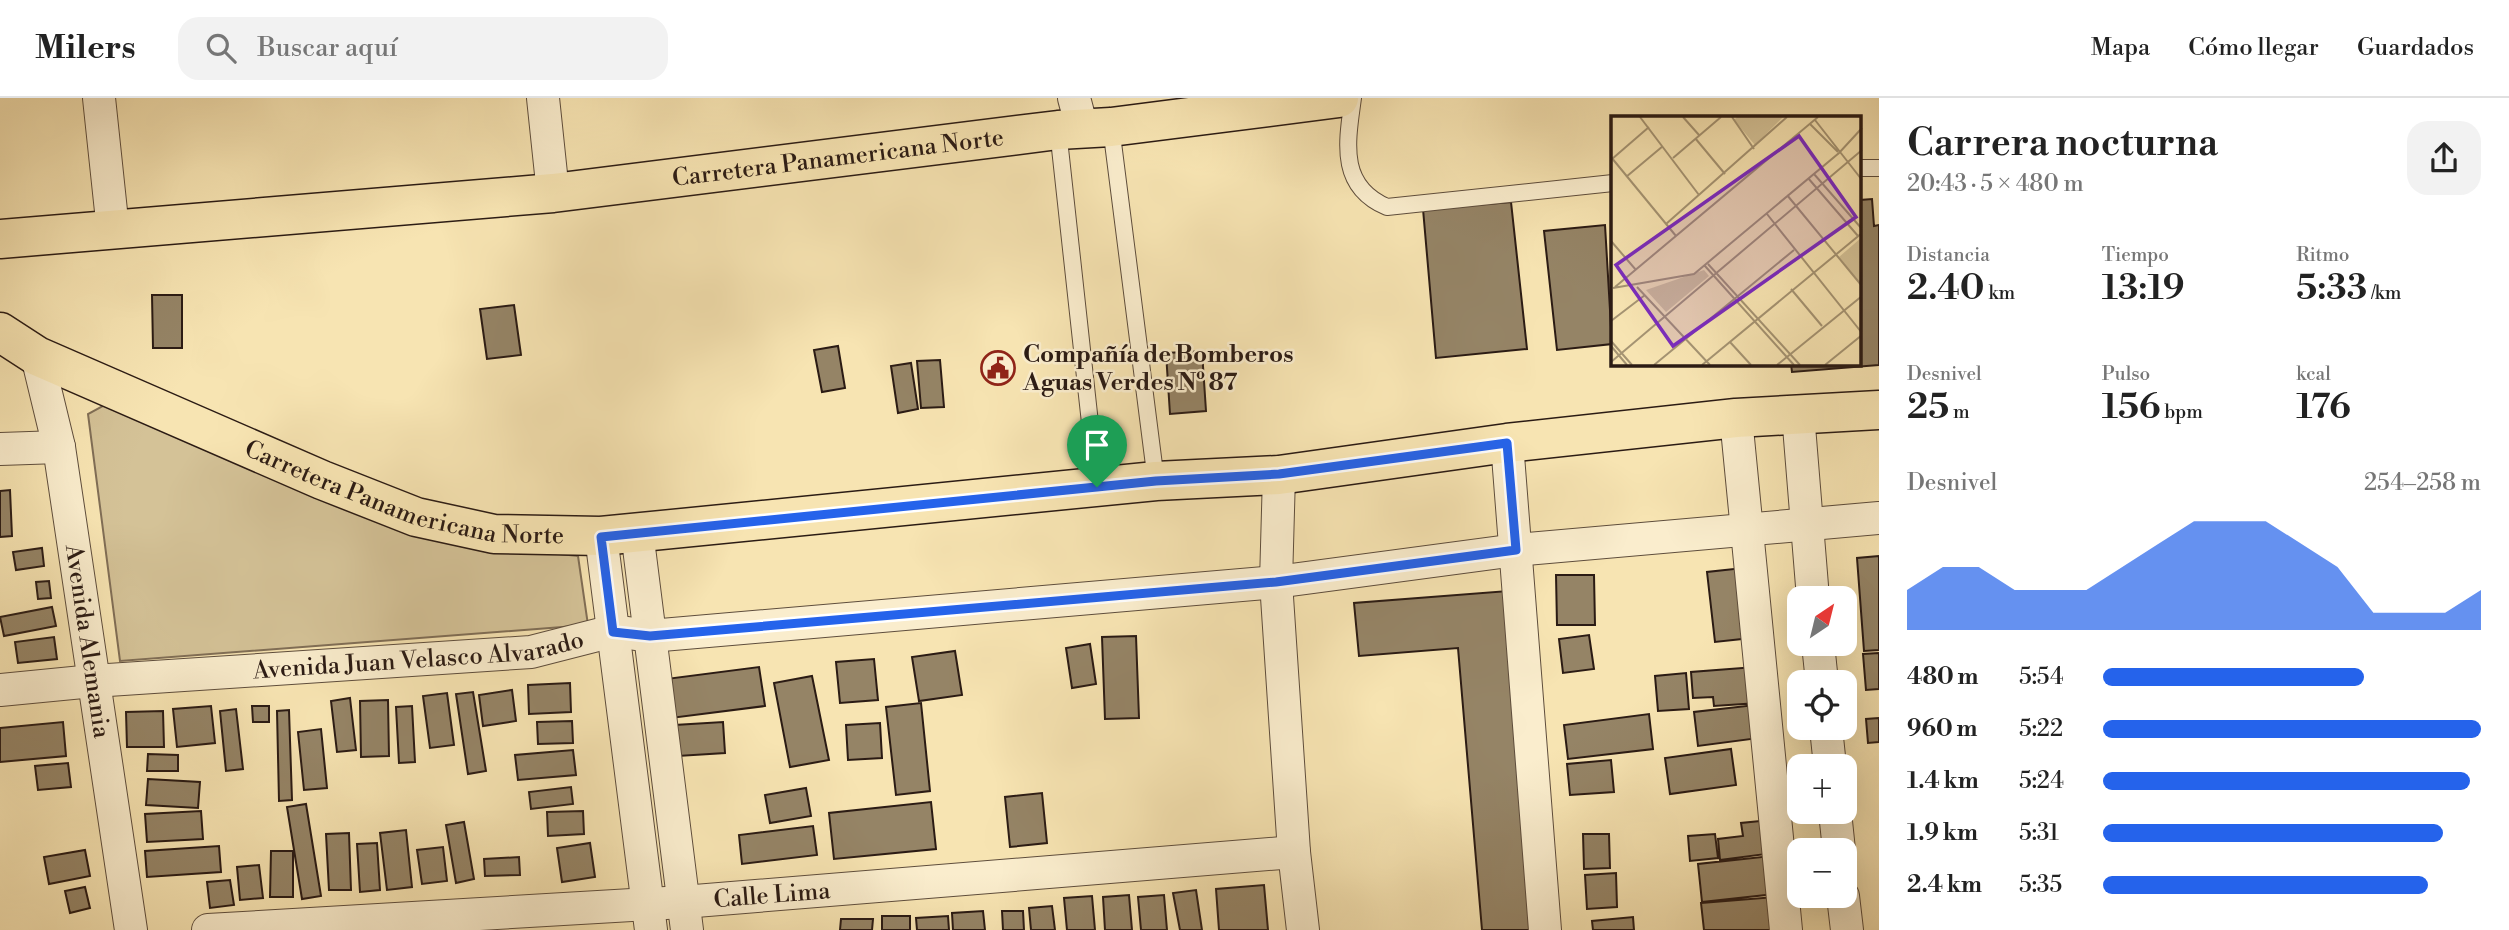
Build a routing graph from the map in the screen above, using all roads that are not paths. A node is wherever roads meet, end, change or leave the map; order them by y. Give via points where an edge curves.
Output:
1 (99, 98) edge
2 (543, 98) edge
3 (1339, 98) edge
4 (1353, 98) edge
5 (1081, 121) edge
6 (1611, 183) edge
7 (553, 193) junction
8 (113, 230) junction
9 (0, 239) edge
10 (0, 332) edge
11 (37, 356) junction
12 (1879, 410) edge
13 (1798, 414) junction
14 (1736, 418) junction
15 (1507, 443) junction
16 (60, 447) junction
17 (0, 449) edge
18 (1279, 474) junction
19 (1156, 481) junction
20 (1097, 487) junction
21 (1879, 518) edge
22 (1806, 524) junction
23 (1748, 531) junction
24 (619, 534) junction
25 (1516, 550) junction
26 (1276, 582) junction
27 (1812, 586) edge
28 (613, 632) junction
29 (650, 636) junction
30 (93, 681) junction
31 (0, 690) edge
32 (1294, 852) junction
33 (1844, 908) edge
34 (649, 916) edge
35 (685, 916) edge
36 (131, 930) edge
37 (208, 930) edge
38 (1304, 930) edge
39 (1545, 930) edge
40 (1786, 930) edge
41 (1847, 930) edge

1 - 8 street
2 - 7 street
3 - 5 main road, Carretera Panamericana Norte
4 - 6 lane via 1346,144 1350,169 1371,200 1387,207
5 - 7 main road, Carretera Panamericana Norte
5 - 19 lane
5 - 20 lane
7 - 8 main road, Carretera Panamericana Norte
8 - 9 main road, Carretera Panamericana Norte
10 - 11 main road, Carretera Panamericana Norte
11 - 16 street, Avenida Alemania
11 - 24 main road, Carretera Panamericana Norte via 416,517 494,534
12 - 13 main road, Carretera Panamericana Norte
13 - 14 main road, Carretera Panamericana Norte
13 - 22 street
14 - 15 main road, Carretera Panamericana Norte
14 - 23 street
15 - 18 main road, Carretera Panamericana Norte
15 - 25 street
16 - 17 street
16 - 30 street, Avenida Alemania
18 - 19 main road, Carretera Panamericana Norte
18 - 26 street
19 - 20 main road, Carretera Panamericana Norte
20 - 24 main road, Carretera Panamericana Norte
21 - 22 street, Avenida Juan Velasco Alvarado
22 - 23 street, Avenida Juan Velasco Alvarado
22 - 27 street
23 - 25 street, Avenida Juan Velasco Alvarado
23 - 40 street
24 - 28 street
24 - 29 street
25 - 26 street, Avenida Juan Velasco Alvarado
25 - 39 street
26 - 29 street, Avenida Juan Velasco Alvarado
26 - 32 street
28 - 29 street, Avenida Juan Velasco Alvarado
28 - 30 street, Avenida Juan Velasco Alvarado via 531,652
28 - 34 street
29 - 35 street
30 - 31 street, Avenida Juan Velasco Alvarado
30 - 36 street, Avenida Alemania
32 - 35 street, Calle Lima
32 - 38 street
33 - 41 street
34 - 35 street, Calle Lima
34 - 37 street, Calle Lima

